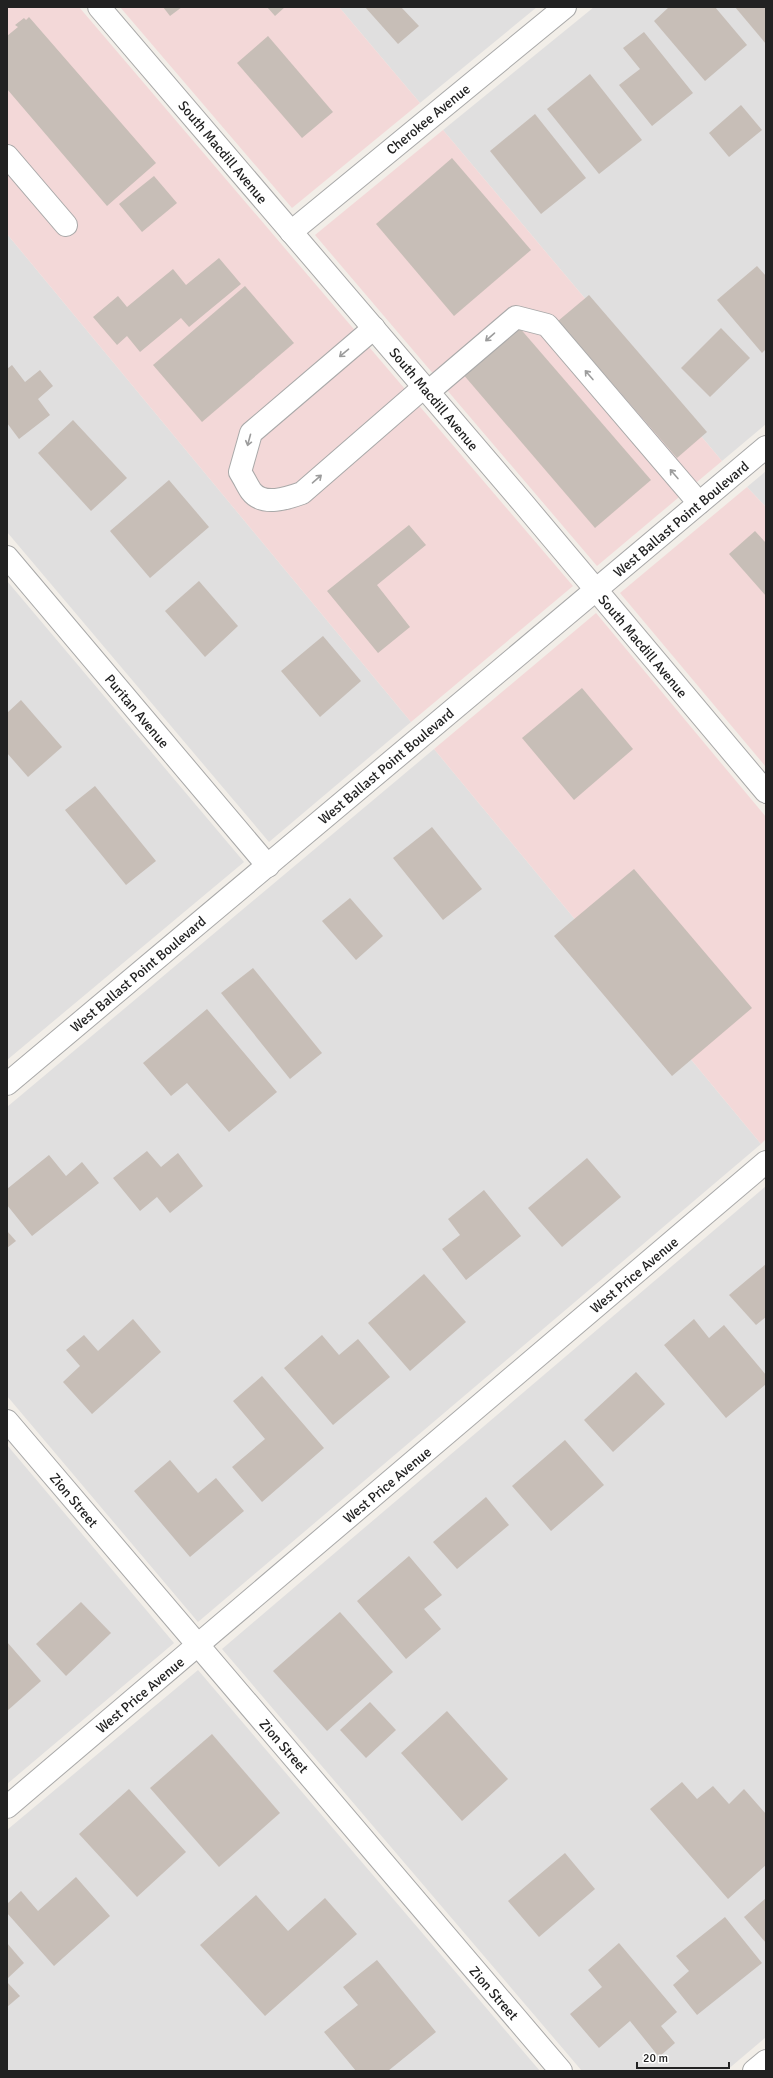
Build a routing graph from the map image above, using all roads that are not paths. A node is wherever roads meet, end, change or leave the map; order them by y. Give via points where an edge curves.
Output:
1 (99, 7) edge
2 (565, 7) edge
3 (7, 156) edge
4 (66, 225) dead end
5 (291, 232) junction
6 (374, 328) junction
7 (426, 390) junction
8 (766, 447) edge
9 (699, 503) junction
10 (7, 556) edge
11 (596, 590) junction
12 (766, 792) edge
13 (268, 866) junction
14 (7, 1084) edge
15 (766, 1162) edge
16 (7, 1421) edge
17 (198, 1646) junction
18 (7, 1807) edge
19 (766, 2061) edge
20 (562, 2071) edge
21 (754, 2071) edge

1 - 5 street, South Macdill Avenue
2 - 5 street, Cherokee Avenue
3 - 4 street
5 - 6 street, South Macdill Avenue
6 - 7 street, South Macdill Avenue
6 -> 7 street via 251,433 240,472 252,493 264,499 283,500 302,492
9 -> 7 street via 547,325 516,317
7 - 11 street, South Macdill Avenue
8 - 9 street, West Ballast Point Boulevard
9 - 11 street, West Ballast Point Boulevard
10 - 13 street, Puritan Avenue
11 - 12 street, South Macdill Avenue
11 - 13 street, West Ballast Point Boulevard
13 - 14 street, West Ballast Point Boulevard
15 - 17 street, West Price Avenue
16 - 17 street, Zion Street
17 - 18 street, West Price Avenue
17 - 20 street, Zion Street
19 - 21 street

